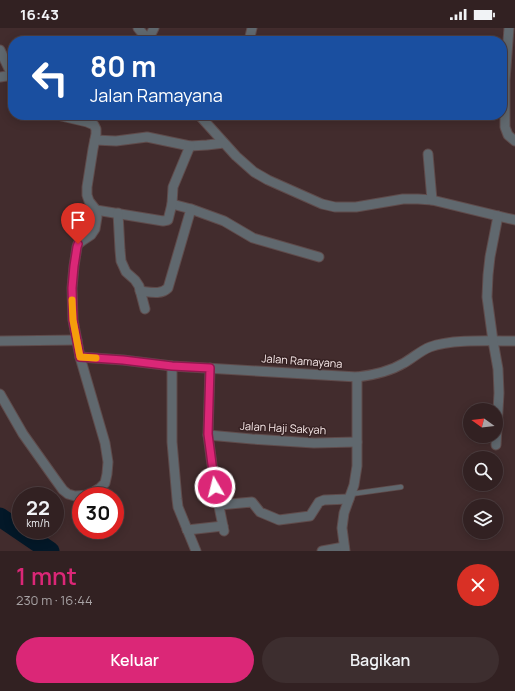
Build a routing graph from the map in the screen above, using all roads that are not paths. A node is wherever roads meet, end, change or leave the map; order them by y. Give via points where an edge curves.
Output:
1 (138, 28) edge
2 (509, 28) edge
3 (145, 36) edge
4 (0, 50) edge
5 (507, 54) edge
6 (8, 67) edge
7 (78, 120) edge
8 (203, 120) edge
9 (505, 120) edge
10 (95, 140) junction
11 (515, 141) edge
12 (224, 143) junction
13 (190, 146) junction
14 (428, 154) dead end
15 (432, 200) junction
16 (172, 204) junction
17 (191, 209) junction
18 (96, 210) junction
19 (118, 213) junction
20 (498, 216) junction
21 (515, 220) edge
22 (319, 257) dead end
23 (140, 291) junction
24 (145, 309) dead end
25 (77, 340) junction
26 (0, 341) edge
27 (493, 341) junction
28 (515, 341) edge
29 (80, 357) junction
30 (172, 366) junction
31 (210, 368) junction
32 (357, 377) junction
33 (0, 394) edge
34 (208, 434) junction
35 (357, 442) junction
36 (496, 445) dead end
37 (401, 487) dead end
38 (350, 497) junction
39 (219, 505) junction
40 (188, 530) junction
41 (344, 549) edge
42 (196, 551) edge
43 (322, 551) edge

1 - 3 street
2 - 5 street
4 - 6 street
7 - 10 street via 92,124 96,129
8 - 12 street
9 - 11 street via 508,135
10 - 13 street via 116,141 146,137
10 - 18 street via 87,195
12 - 13 street
12 - 15 street via 261,176 322,204 345,208 403,199
13 - 16 street via 173,187
14 - 15 street
15 - 20 street
16 - 17 street
16 - 19 street via 167,221
17 - 22 street via 224,221 253,238
17 - 23 street via 168,288 160,292
18 - 19 street
18 - 25 street via 95,229 78,244 74,266 73,320
19 - 23 street via 122,261 126,272 135,280
20 - 21 street
20 - 27 street via 487,297
23 - 24 street
25 - 26 street
25 - 29 street
27 - 28 street, Jalan Ramayana
27 - 32 street, Jalan Ramayana via 444,343 430,347 392,369
27 - 36 street via 499,393
29 - 30 street, Jalan Ramayana
29 - 33 street via 108,462 105,483 89,495 71,496 63,490 23,434
30 - 31 street, Jalan Ramayana
30 - 40 street via 172,442 176,492 178,507
31 - 32 street, Jalan Ramayana
31 - 34 street
32 - 35 street
34 - 35 street, Jalan Haji Sakyah via 314,443
34 - 39 street
35 - 38 street via 357,466
37 - 38 lane
38 - 39 street via 319,502 310,516 279,520 260,512 252,502
38 - 41 street via 342,528
39 - 40 street via 223,529
40 - 42 street
41 - 43 street

